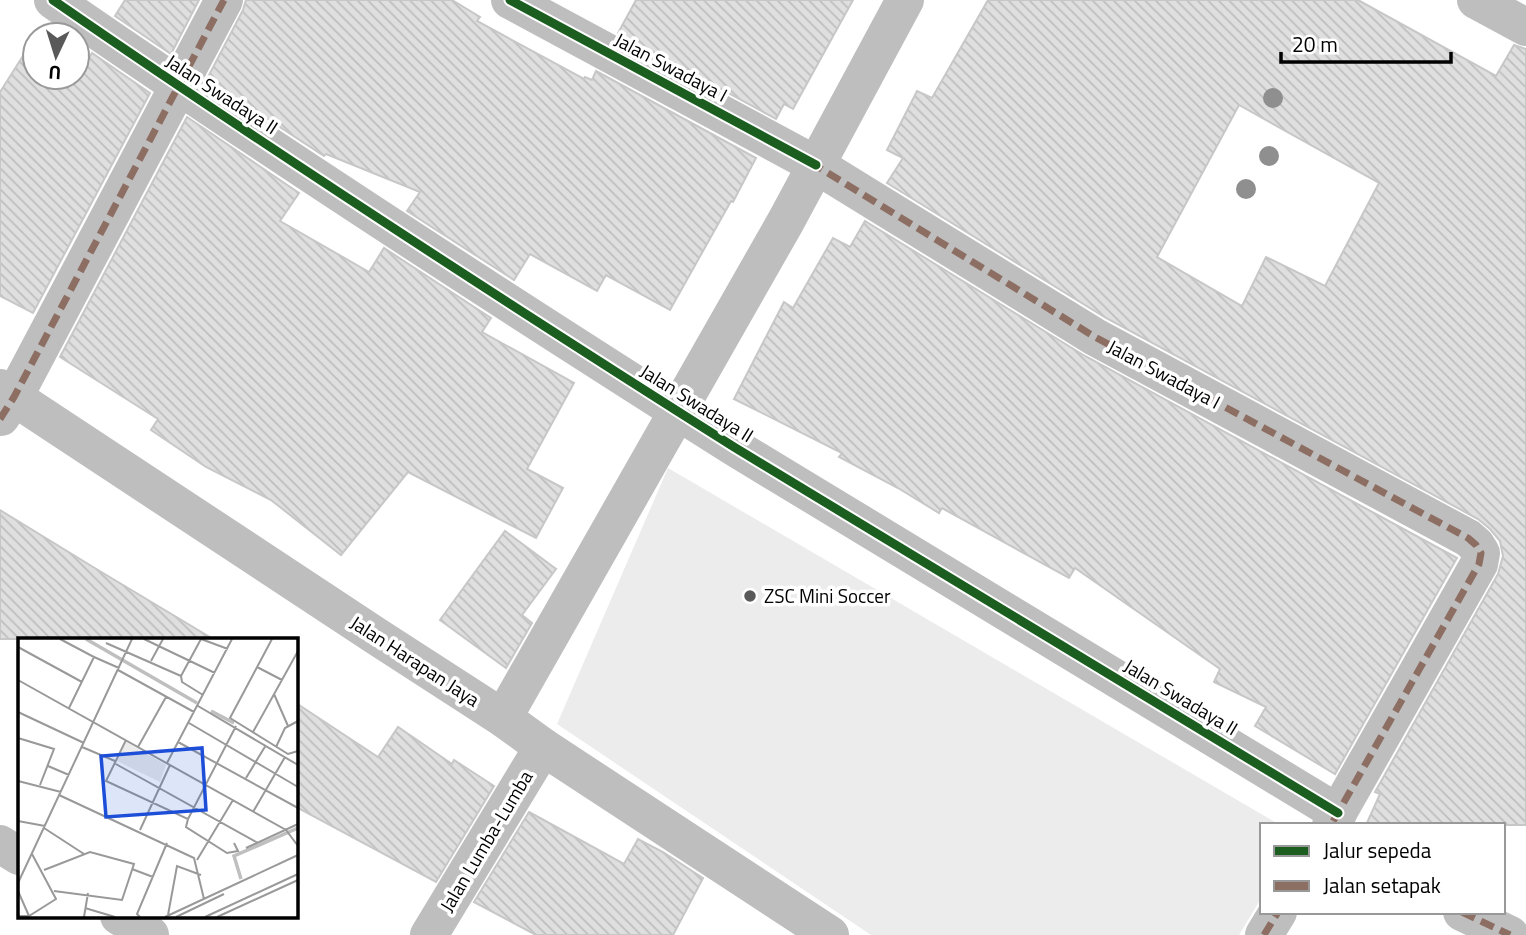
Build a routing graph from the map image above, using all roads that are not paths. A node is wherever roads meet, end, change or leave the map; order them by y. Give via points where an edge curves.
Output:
1 (53, 0) edge
2 (224, 0) edge
3 (510, 0) edge
4 (905, 0) edge
5 (1476, 0) edge
6 (1526, 27) edge
7 (177, 86) junction
8 (816, 165) junction
9 (5, 401) edge
10 (677, 411) junction
11 (503, 718) junction
12 (543, 747) junction
13 (1334, 819) edge
14 (0, 844) edge
15 (18, 855) edge
16 (1277, 914) edge
17 (1466, 914) edge
18 (122, 918) edge
19 (150, 935) edge
20 (429, 935) edge
21 (830, 935) edge
22 (1264, 935) edge
23 (1510, 935) edge

1 - 7 street, Jalan Swadaya II
2 - 7 street
3 - 8 street, Jalan Swadaya I
4 - 8 street
5 - 6 street
7 - 9 street
7 - 10 street, Jalan Swadaya II
8 - 10 street
8 - 13 street, Jalan Swadaya I via 1095,337 1476,545 1481,553 1479,564
9 - 11 street, Jalan Harapan Jaya
10 - 11 street
10 - 13 street, Jalan Swadaya II
11 - 12 street, Jalan Harapan Jaya
12 - 20 street, Jalan Lumba-Lumba
12 - 21 street, Jalan Harapan Jaya
14 - 15 street
16 - 22 street
17 - 23 street
18 - 19 street

